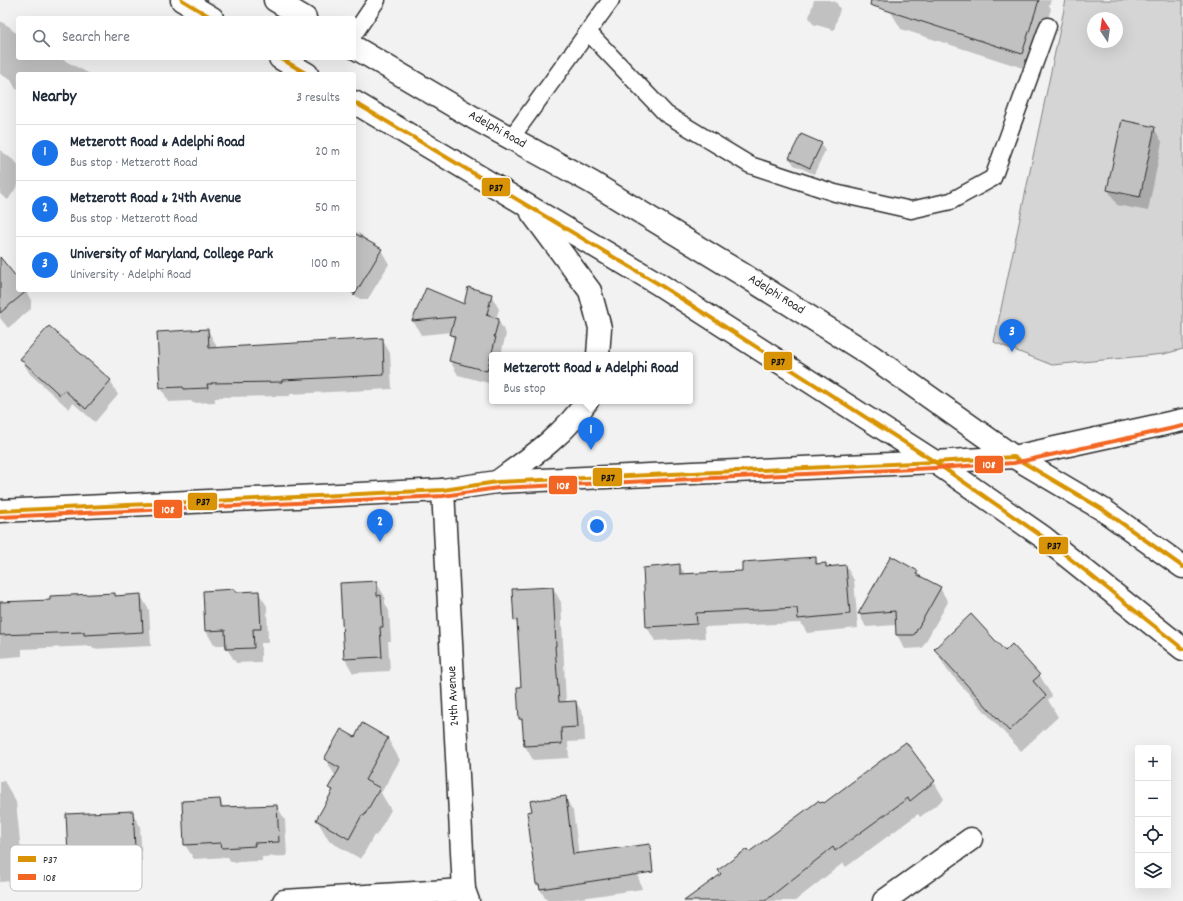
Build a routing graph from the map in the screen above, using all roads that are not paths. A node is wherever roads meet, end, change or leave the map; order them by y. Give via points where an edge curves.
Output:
1 (182, 0) edge
2 (275, 0) edge
3 (377, 0) edge
4 (611, 0) edge
5 (209, 16) edge
6 (302, 16) edge
7 (1048, 26) dead end
8 (356, 31) edge
9 (588, 32) junction
10 (356, 48) edge
11 (283, 60) edge
12 (304, 72) edge
13 (356, 103) edge
14 (510, 138) junction
15 (525, 204) junction
16 (598, 352) edge
17 (585, 404) edge
18 (1183, 420) edge
19 (1014, 457) junction
20 (935, 462) junction
21 (497, 482) junction
22 (443, 490) junction
23 (0, 511) edge
24 (1183, 567) edge
25 (1183, 649) edge
26 (970, 839) dead end
27 (466, 895) edge
28 (284, 901) edge
29 (884, 901) edge

1 - 5 main road
2 - 6 main road
3 - 8 lane
4 - 9 lane
7 - 9 lane via 993,178 951,201 911,210 835,193 750,166 666,114
9 - 14 lane
10 - 14 main road, Adelphi Road
11 - 12 main road
13 - 15 main road
14 - 19 main road, Adelphi Road via 591,182 756,282 870,355
15 - 16 main road via 590,291 600,328
15 - 20 main road via 657,283
17 - 21 main road via 543,448
18 - 19 main road
19 - 20 main road
19 - 24 main road, Adelphi Road via 1102,509
20 - 21 main road
20 - 25 main road via 1042,537
21 - 22 main road
22 - 23 main road
22 - 27 main road, 24th Avenue
26 - 29 main road
27 - 28 main road

